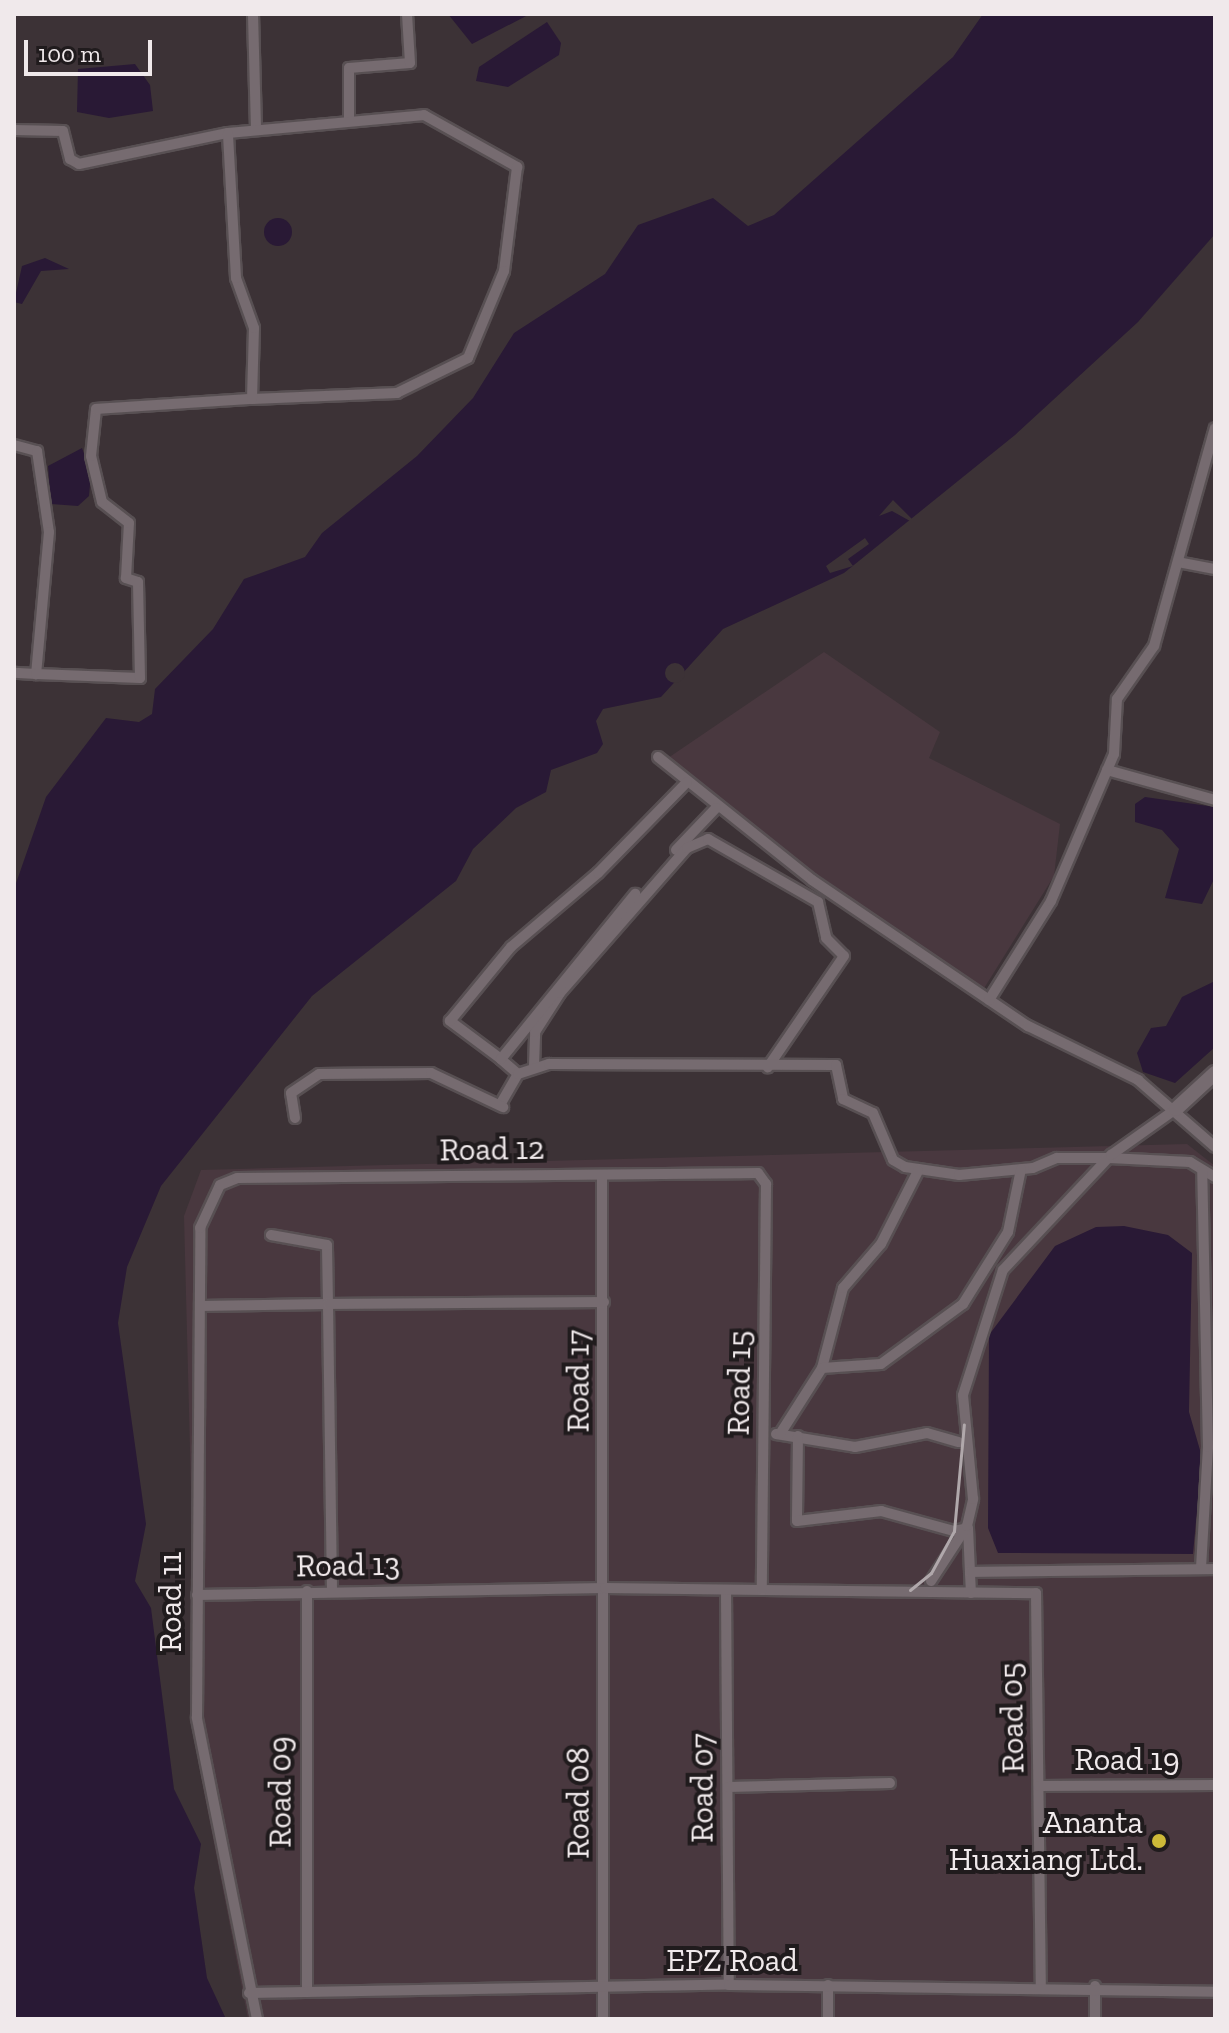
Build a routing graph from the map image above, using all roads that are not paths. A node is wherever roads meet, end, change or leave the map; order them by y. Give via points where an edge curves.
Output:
1 (253, 14) edge
2 (407, 14) edge
3 (349, 120) junction
4 (256, 129) junction
5 (14, 130) edge
6 (228, 133) junction
7 (252, 399) junction
8 (1215, 428) edge
9 (14, 445) edge
10 (1178, 562) junction
11 (1215, 569) edge
12 (14, 673) edge
13 (36, 674) junction
14 (658, 757) dead end
15 (1107, 770) junction
16 (687, 782) junction
17 (1215, 800) edge
18 (716, 808) junction
19 (989, 1000) junction
20 (501, 1059) junction
21 (534, 1066) junction
22 (768, 1067) junction
23 (1215, 1073) edge
24 (518, 1074) junction
25 (1176, 1109) junction
26 (295, 1118) dead end
27 (1215, 1147) edge
28 (1109, 1158) junction
29 (1021, 1169) junction
30 (1202, 1170) junction
31 (918, 1171) junction
32 (602, 1175) junction
33 (1215, 1177) edge
34 (764, 1178) joint
35 (220, 1185) joint
36 (271, 1235) dead end
37 (604, 1302) junction
38 (328, 1304) junction
39 (200, 1306) junction
40 (822, 1368) junction
41 (765, 1433) junction
42 (780, 1434) junction
43 (798, 1436) junction
44 (959, 1442) dead end
45 (1201, 1568) junction
46 (1215, 1569) edge
47 (970, 1572) junction
48 (931, 1581) dead end
49 (605, 1588) junction
50 (726, 1590) junction
51 (762, 1590) junction
52 (307, 1591) junction
53 (332, 1591) junction
54 (971, 1593) junction
55 (1036, 1593) joint
56 (197, 1595) junction
57 (890, 1783) dead end
58 (1215, 1785) edge
59 (1039, 1786) junction
60 (728, 1787) junction
61 (729, 1985) junction
62 (828, 1985) junction
63 (1041, 1986) junction
64 (1095, 1986) junction
65 (602, 1987) junction
66 (307, 1992) junction
67 (1215, 1992) edge
68 (249, 1993) junction
69 (257, 2019) edge
70 (603, 2019) edge
71 (828, 2019) edge
72 (1095, 2019) edge

1 - 4 street
2 - 3 street via 410,63 349,68
3 - 4 street
3 - 7 street via 424,115 517,167 493,309 468,358 417,388
4 - 6 street
5 - 6 street via 63,131 70,159 79,164
6 - 7 street via 236,278 254,328
7 - 13 street via 96,409 91,456 102,502 129,523 126,569 128,582 138,582 140,678
8 - 10 street
9 - 13 street via 37,451 47,502
10 - 11 street
10 - 15 street via 1148,658 1117,699
12 - 13 street
14 - 16 street
15 - 17 street
15 - 19 street via 1051,901
16 - 18 street
16 - 20 street via 511,947 450,1021
18 - 19 street
18 - 20 street via 588,945
19 - 25 street via 1114,1066
20 - 24 street
21 - 22 street
21 - 22 street via 535,1032 560,993 687,848 708,839 818,902 826,938 844,956
21 - 24 street
22 - 31 street via 841,1067 843,1099 873,1113 893,1160
23 - 25 street
24 - 26 street via 502,1106 431,1073 319,1074 291,1093
25 - 27 street
25 - 28 street
28 - 29 street via 1057,1158
28 - 30 street via 1179,1161
28 - 48 street via 1052,1211 995,1285 963,1395 973,1499 967,1526
29 - 31 street
29 - 40 street via 1008,1232 963,1304 881,1364
30 - 33 street
30 - 45 street via 1208,1447
31 - 40 street via 881,1244 843,1288
32 - 34 street, Road 12
32 - 35 street, Road 12 via 237,1178
32 - 37 street, Road 17
34 - 41 street, Road 15
35 - 39 street, Road 11 via 202,1216
36 - 38 street via 327,1245
37 - 38 street
37 - 49 street, Road 17
38 - 39 street
38 - 53 street
39 - 56 street, Road 11
40 - 42 street
41 - 42 street
41 - 51 street, Road 15
42 - 43 street
43 - 44 street via 855,1447 927,1433
43 - 47 street via 797,1521 881,1511 954,1531 968,1528
45 - 46 street
45 - 47 street
47 - 54 street
49 - 50 street, Road 13
49 - 53 street, Road 13
49 - 65 street, Road 08
50 - 51 street, Road 13
50 - 60 street, Road 07
51 - 54 street, Road 13
52 - 53 street, Road 13
52 - 56 street, Road 13
52 - 66 street, Road 09
54 - 55 street, Road 13
55 - 59 street, Road 05
56 - 68 street, Road 11 via 197,1718
57 - 60 street
58 - 59 street, Road 19
59 - 63 street, Road 05
60 - 61 street, Road 07
61 - 62 street, EPZ Road
61 - 65 street, EPZ Road
62 - 63 street, EPZ Road
62 - 71 street
63 - 64 street, EPZ Road
64 - 67 street, EPZ Road
64 - 72 street
65 - 66 street, EPZ Road
65 - 70 street, Road 08
66 - 68 street, EPZ Road
68 - 69 street, Road 11

